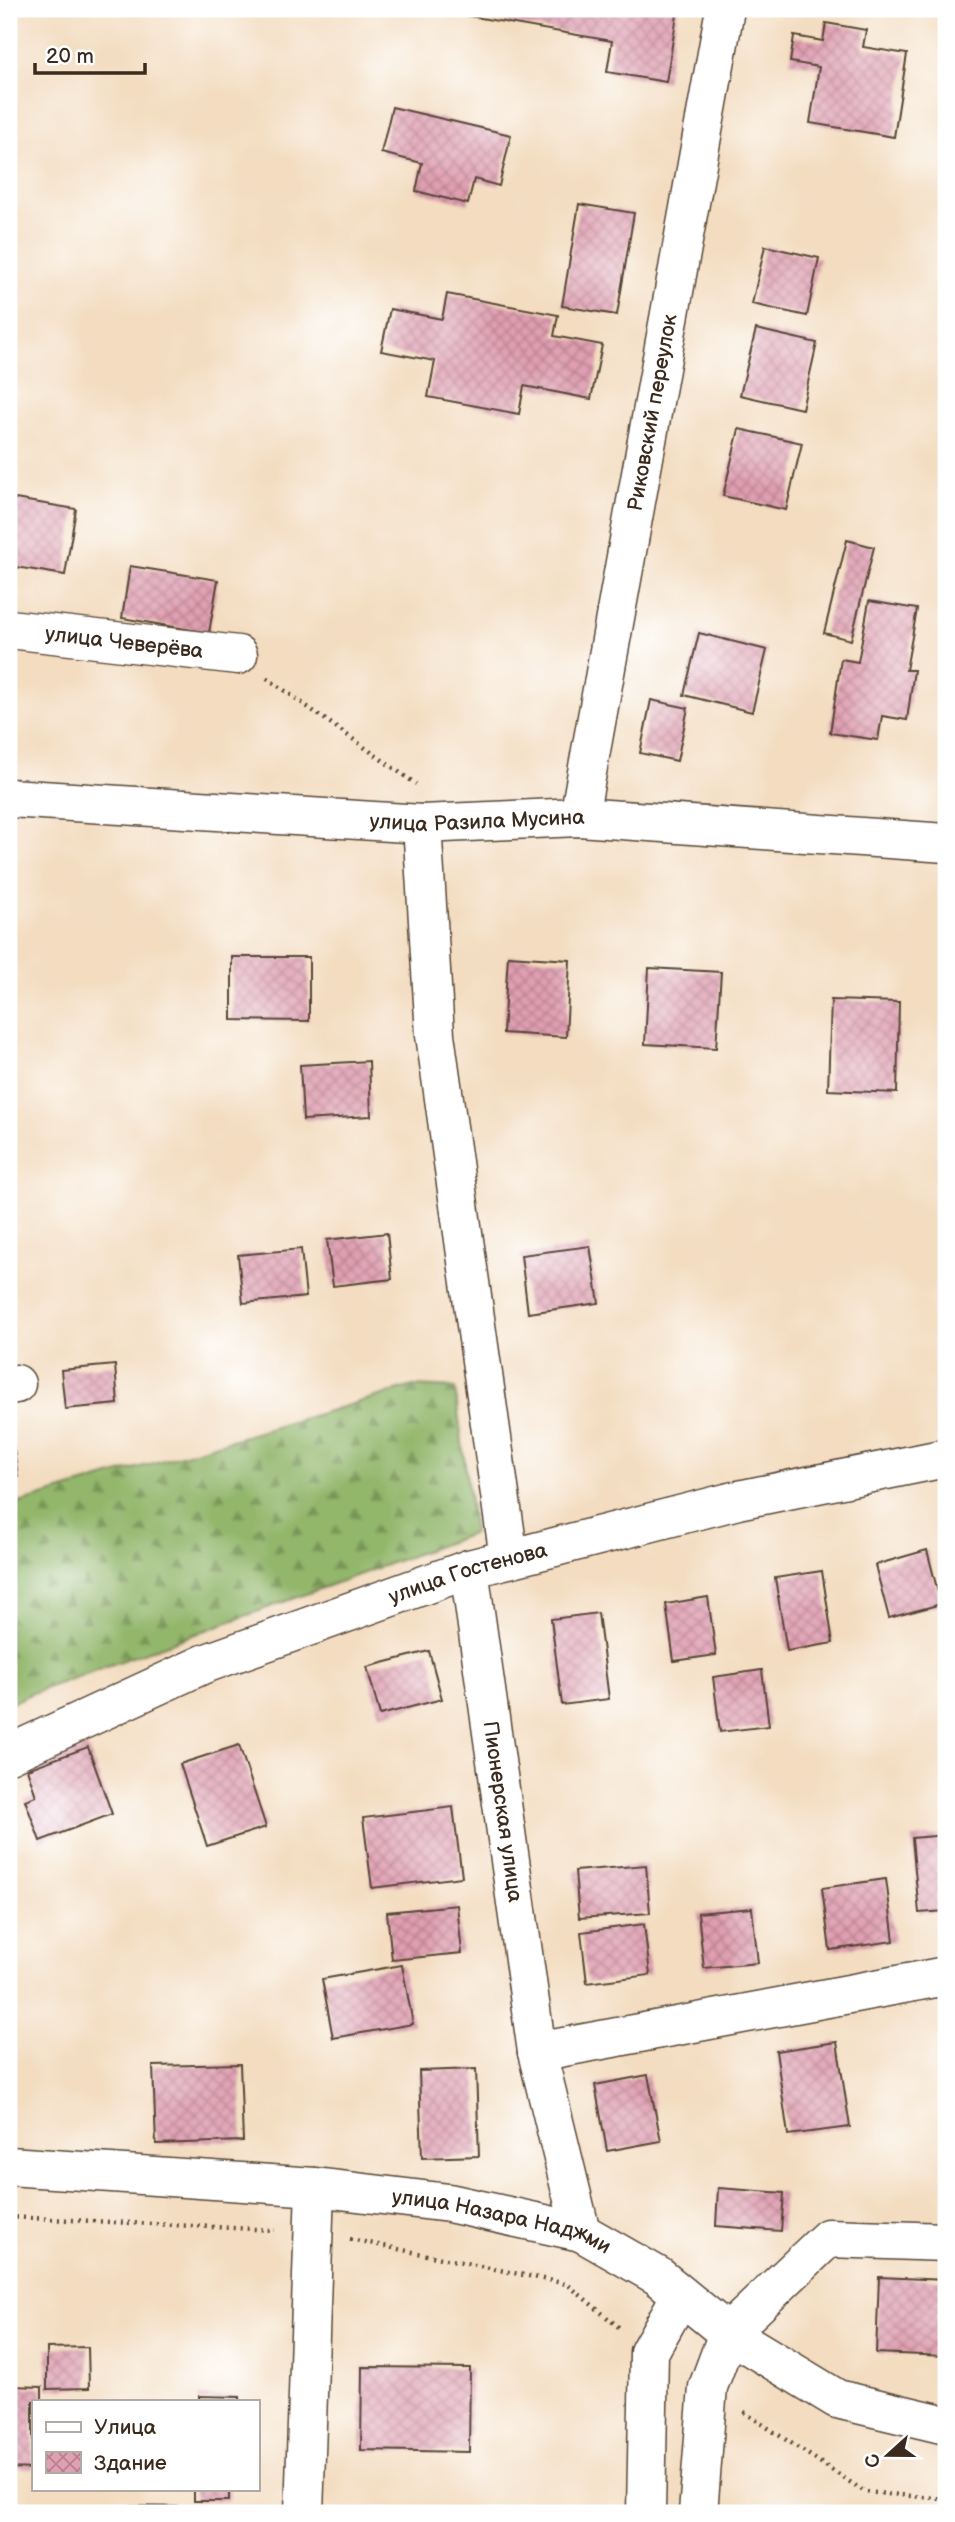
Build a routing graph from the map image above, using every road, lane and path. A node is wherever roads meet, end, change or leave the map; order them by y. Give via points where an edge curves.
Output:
1 (725, 9) edge
2 (9, 629) edge
3 (238, 655) joint
4 (417, 785) dead end
5 (9, 798) edge
6 (579, 817) junction
7 (422, 824) junction
8 (946, 843) edge
9 (946, 1458) edge
10 (509, 1558) junction
11 (470, 1569) junction
12 (9, 1754) edge
13 (946, 1976) edge
14 (537, 2052) junction
15 (9, 2166) edge
16 (315, 2187) junction
17 (9, 2217) edge
18 (313, 2231) junction
19 (581, 2232) junction
20 (946, 2242) edge
21 (681, 2295) junction
22 (728, 2333) junction
23 (649, 2352) junction
24 (708, 2387) junction
25 (946, 2425) edge
26 (946, 2499) edge
27 (304, 2513) edge
28 (646, 2513) edge
29 (698, 2513) edge

1 - 6 street, Риковский переулок
2 - 3 street, улица Чеверёва
3 - 4 path
5 - 7 street, улица Разила Мусина
6 - 7 street, улица Разила Мусина
6 - 8 street, улица Разила Мусина
7 - 10 street via 435,1035
9 - 10 street, улица Гостенова via 738,1500
10 - 11 street, улица Гостенова
11 - 12 street, улица Гостенова via 204,1664
11 - 14 street, Пионерская улица
13 - 14 street
14 - 19 street, Пионерская улица
15 - 16 street, улица Назара Наджми
16 - 18 street
16 - 19 street, улица Назара Наджми via 449,2203
17 - 18 path
18 - 23 path via 567,2284
18 - 27 street
19 - 21 street, улица Назара Наджми via 658,2276
20 - 22 street via 828,2238
21 - 22 street, улица Назара Наджми
21 - 23 street
22 - 24 street
22 - 25 street, улица Назара Наджми via 837,2399
23 - 28 street
24 - 26 path via 864,2492
24 - 29 street

